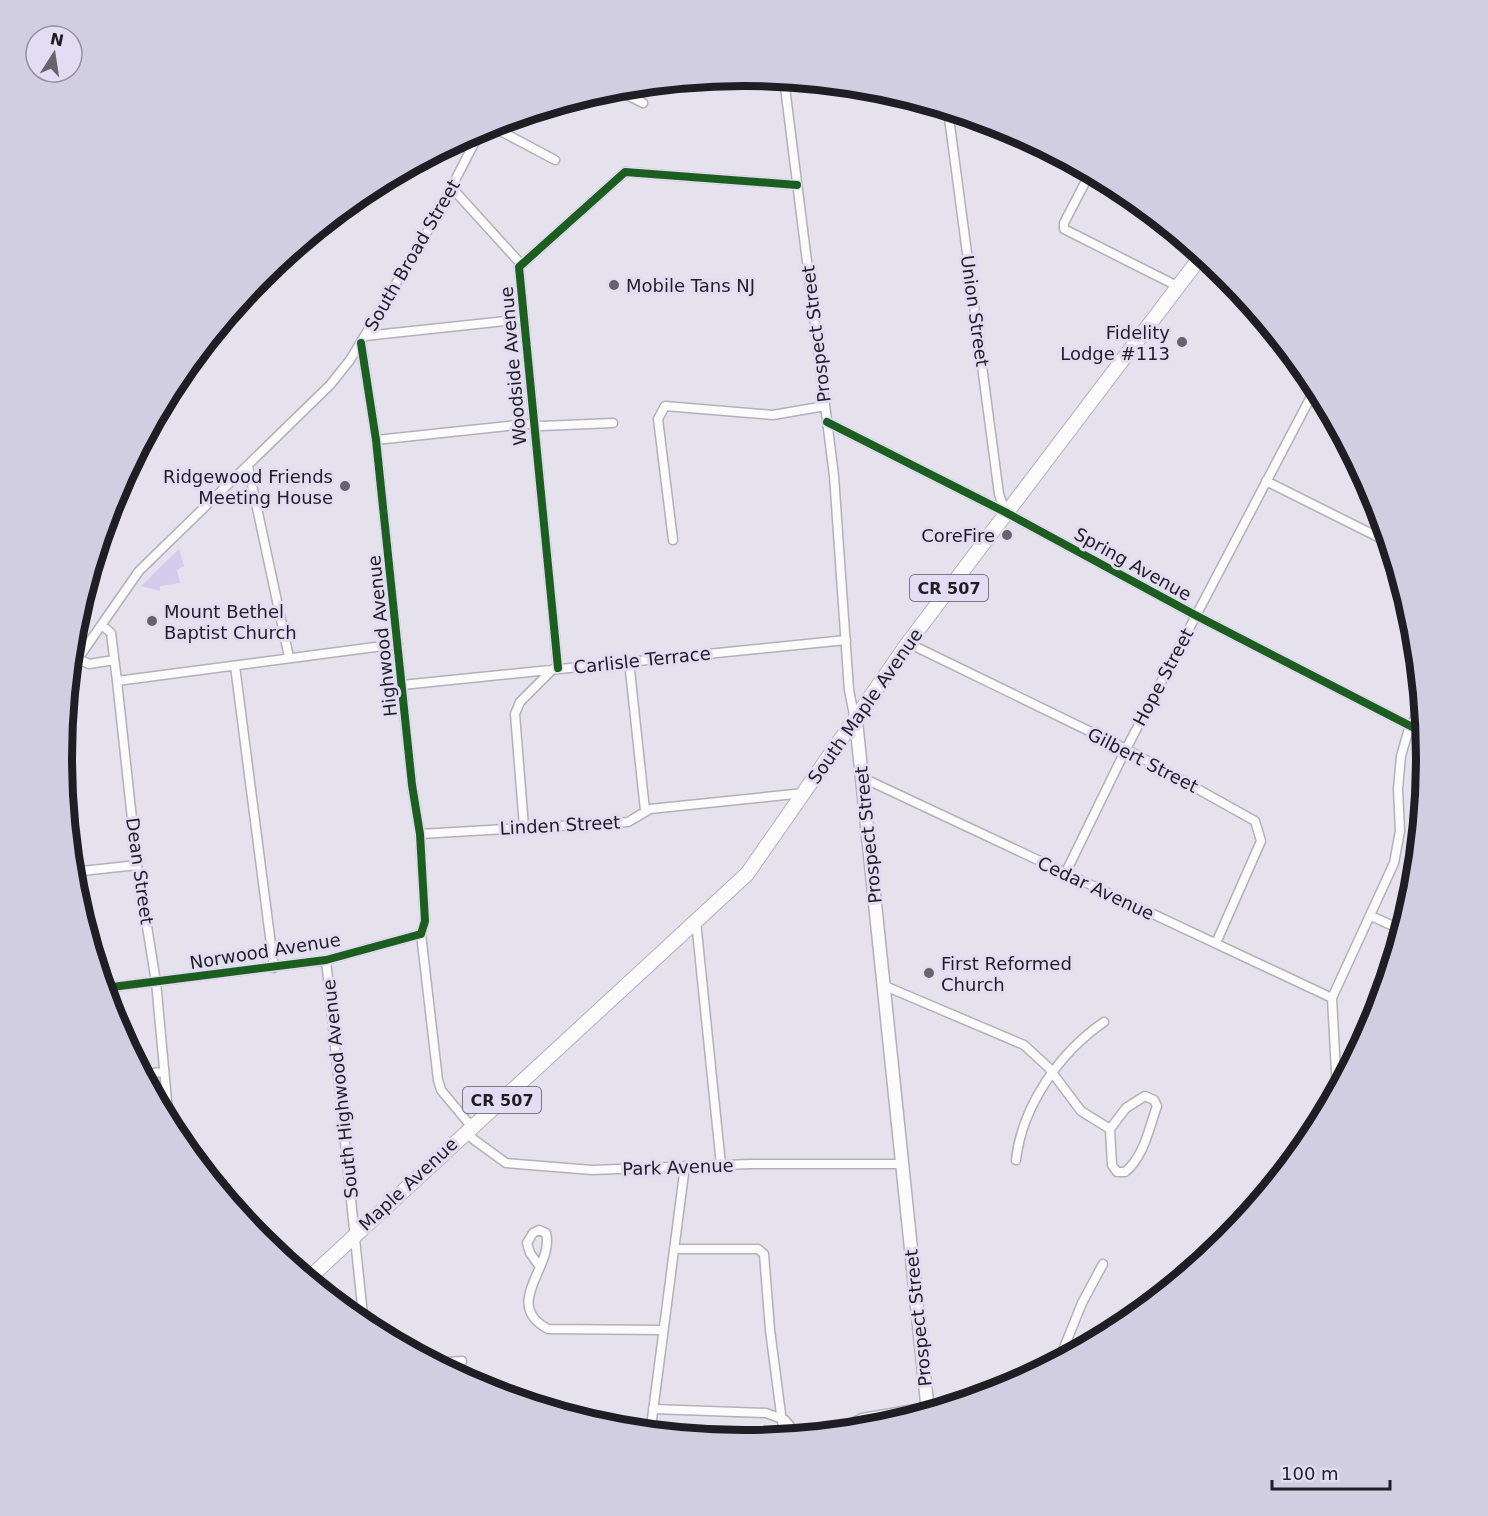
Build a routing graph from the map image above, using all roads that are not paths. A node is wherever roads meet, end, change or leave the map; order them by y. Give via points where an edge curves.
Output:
1 (785, 87) edge
2 (630, 96) edge
3 (643, 103) dead end
4 (949, 119) edge
5 (501, 132) edge
6 (475, 143) edge
7 (555, 160) dead end
8 (1086, 180) edge
9 (797, 185) junction
10 (452, 188) junction
11 (1197, 262) edge
12 (521, 264) junction
13 (1179, 286) junction
14 (524, 319) junction
15 (363, 339) junction
16 (1311, 397) edge
17 (825, 406) junction
18 (827, 422) junction
19 (613, 423) dead end
20 (534, 424) junction
21 (376, 441) junction
22 (248, 466) junction
23 (1266, 481) junction
24 (1005, 512) junction
25 (1378, 537) edge
26 (673, 540) dead end
27 (1196, 615) junction
28 (102, 625) junction
29 (846, 640) junction
30 (908, 643) junction
31 (398, 644) junction
32 (80, 656) edge
33 (289, 657) junction
34 (80, 660) edge
35 (114, 660) junction
36 (629, 661) junction
37 (235, 666) junction
38 (555, 669) junction
39 (117, 681) junction
40 (402, 685) junction
41 (1415, 718) edge
42 (855, 722) junction
43 (1411, 726) junction
44 (1415, 728) edge
45 (1126, 749) junction
46 (861, 777) junction
47 (804, 793) junction
48 (645, 810) junction
49 (524, 827) junction
50 (420, 834) junction
51 (137, 865) junction
52 (82, 871) edge
53 (1065, 874) junction
54 (1371, 916) junction
55 (696, 921) junction
56 (1394, 927) edge
57 (422, 931) junction
58 (1216, 944) junction
59 (327, 960) junction
60 (274, 968) junction
61 (156, 982) junction
62 (885, 986) junction
63 (113, 987) edge
64 (1332, 998) junction
65 (1104, 1022) dead end
66 (1052, 1071) junction
67 (163, 1072) junction
68 (151, 1073) edge
69 (1336, 1075) edge
70 (167, 1101) edge
71 (469, 1128) junction
72 (1110, 1129) junction
73 (1016, 1160) dead end
74 (903, 1164) junction
75 (721, 1165) junction
76 (685, 1166) junction
77 (355, 1233) junction
78 (674, 1249) junction
79 (1103, 1264) dead end
80 (540, 1267) dead end
81 (314, 1273) edge
82 (363, 1311) edge
83 (662, 1330) junction
84 (1063, 1349) edge
85 (462, 1360) dead end
86 (448, 1361) edge
87 (927, 1404) edge
88 (653, 1409) junction
89 (880, 1416) edge
90 (782, 1418) junction
91 (859, 1420) edge
92 (653, 1424) edge
93 (783, 1429) edge
94 (792, 1429) edge

1 - 9 street, Prospect Street
2 - 3 street
4 - 24 street, Union Street via 999,494
5 - 7 street
6 - 10 street, South Broad Street
8 - 13 street via 1064,229
9 - 12 street, Woodside Avenue via 624,172
9 - 17 street, Prospect Street
10 - 12 street
10 - 15 street, South Broad Street
11 - 13 main road, South Maple Avenue / CR 507
12 - 14 street, Woodside Avenue
13 - 24 main road, South Maple Avenue / CR 507
14 - 15 street
14 - 20 street, Woodside Avenue
15 - 21 street, Highwood Avenue
15 - 22 street, South Broad Street via 330,385
16 - 23 street, Hope Street
17 - 18 street, Prospect Street
17 - 26 street via 773,415 670,404 660,410
18 - 24 street, Spring Avenue
18 - 29 street, Prospect Street
19 - 20 street
20 - 21 street
20 - 38 street, Woodside Avenue
21 - 31 street, Highwood Avenue
22 - 28 street, South Broad Street via 139,571
22 - 33 street
23 - 25 street
23 - 27 street, Hope Street
24 - 27 street, Spring Avenue
24 - 30 main road, South Maple Avenue / CR 507
27 - 43 street, Spring Avenue
27 - 45 street, Hope Street
28 - 32 street, South Broad Street
28 - 35 street, Dean Street via 111,633
29 - 36 street, Carlisle Terrace
29 - 42 street, Prospect Street
30 - 42 main road, South Maple Avenue / CR 507
30 - 45 street, Gilbert Street
31 - 33 street
31 - 40 street, Highwood Avenue
33 - 37 street
34 - 35 street via 89,664
35 - 39 street, Dean Street
36 - 38 street, Carlisle Terrace
36 - 48 street
37 - 39 street
37 - 60 street
38 - 40 street, Carlisle Terrace
38 - 49 street via 520,702 515,714
39 - 51 street, Dean Street
40 - 50 street, Highwood Avenue
41 - 43 street
42 - 46 main road, Prospect Street
42 - 47 main road, South Maple Avenue / CR 507
43 - 44 street, Spring Avenue
43 - 54 street via 1399,772 1400,831 1394,863
45 - 53 street, Hope Street
45 - 58 street, Gilbert Street via 1251,816 1259,827 1259,848
46 - 53 street, Cedar Avenue
46 - 62 main road, Prospect Street
47 - 48 street, Linden Street
47 - 55 main road, South Maple Avenue / CR 507 via 747,874
48 - 49 street, Linden Street via 628,822
49 - 50 street, Linden Street
50 - 57 street, Highwood Avenue
51 - 52 street
51 - 61 street, Dean Street
53 - 58 street, Cedar Avenue
54 - 56 street
54 - 64 street
55 - 71 main road, Maple Avenue / CR 507
55 - 75 street
57 - 59 street, Norwood Avenue
57 - 71 street, Highwood Avenue via 438,1080
58 - 64 street, Cedar Avenue
59 - 60 street, Norwood Avenue
59 - 77 street, South Highwood Avenue
60 - 61 street, Norwood Avenue
61 - 63 street, Norwood Avenue
61 - 67 street, Dean Street
62 - 66 street via 1024,1045
62 - 74 main road, Prospect Street
64 - 69 street
65 - 66 street
66 - 72 street via 1081,1111
66 - 73 street via 1025,1124
67 - 68 street
67 - 70 street, Dean Street
71 - 76 street, Park Avenue via 473,1139 506,1163 592,1170
71 - 77 main road, Maple Avenue / CR 507
72 - 72 street via 1132,1102 1146,1096 1154,1100 1157,1106 1142,1150 1125,1172 1117,1172 1112,1165
74 - 75 street, Park Avenue
74 - 87 main road, Prospect Street
75 - 76 street, Park Avenue
76 - 78 street
77 - 81 main road, Maple Avenue / CR 507
77 - 82 street, South Highwood Avenue
78 - 83 street
78 - 90 street via 758,1249 764,1254
79 - 84 street
80 - 83 street via 530,1290 529,1307 536,1321 548,1329
83 - 88 street
85 - 86 street
88 - 90 street via 766,1413
88 - 92 street
89 - 91 street
90 - 93 street
90 - 94 street

